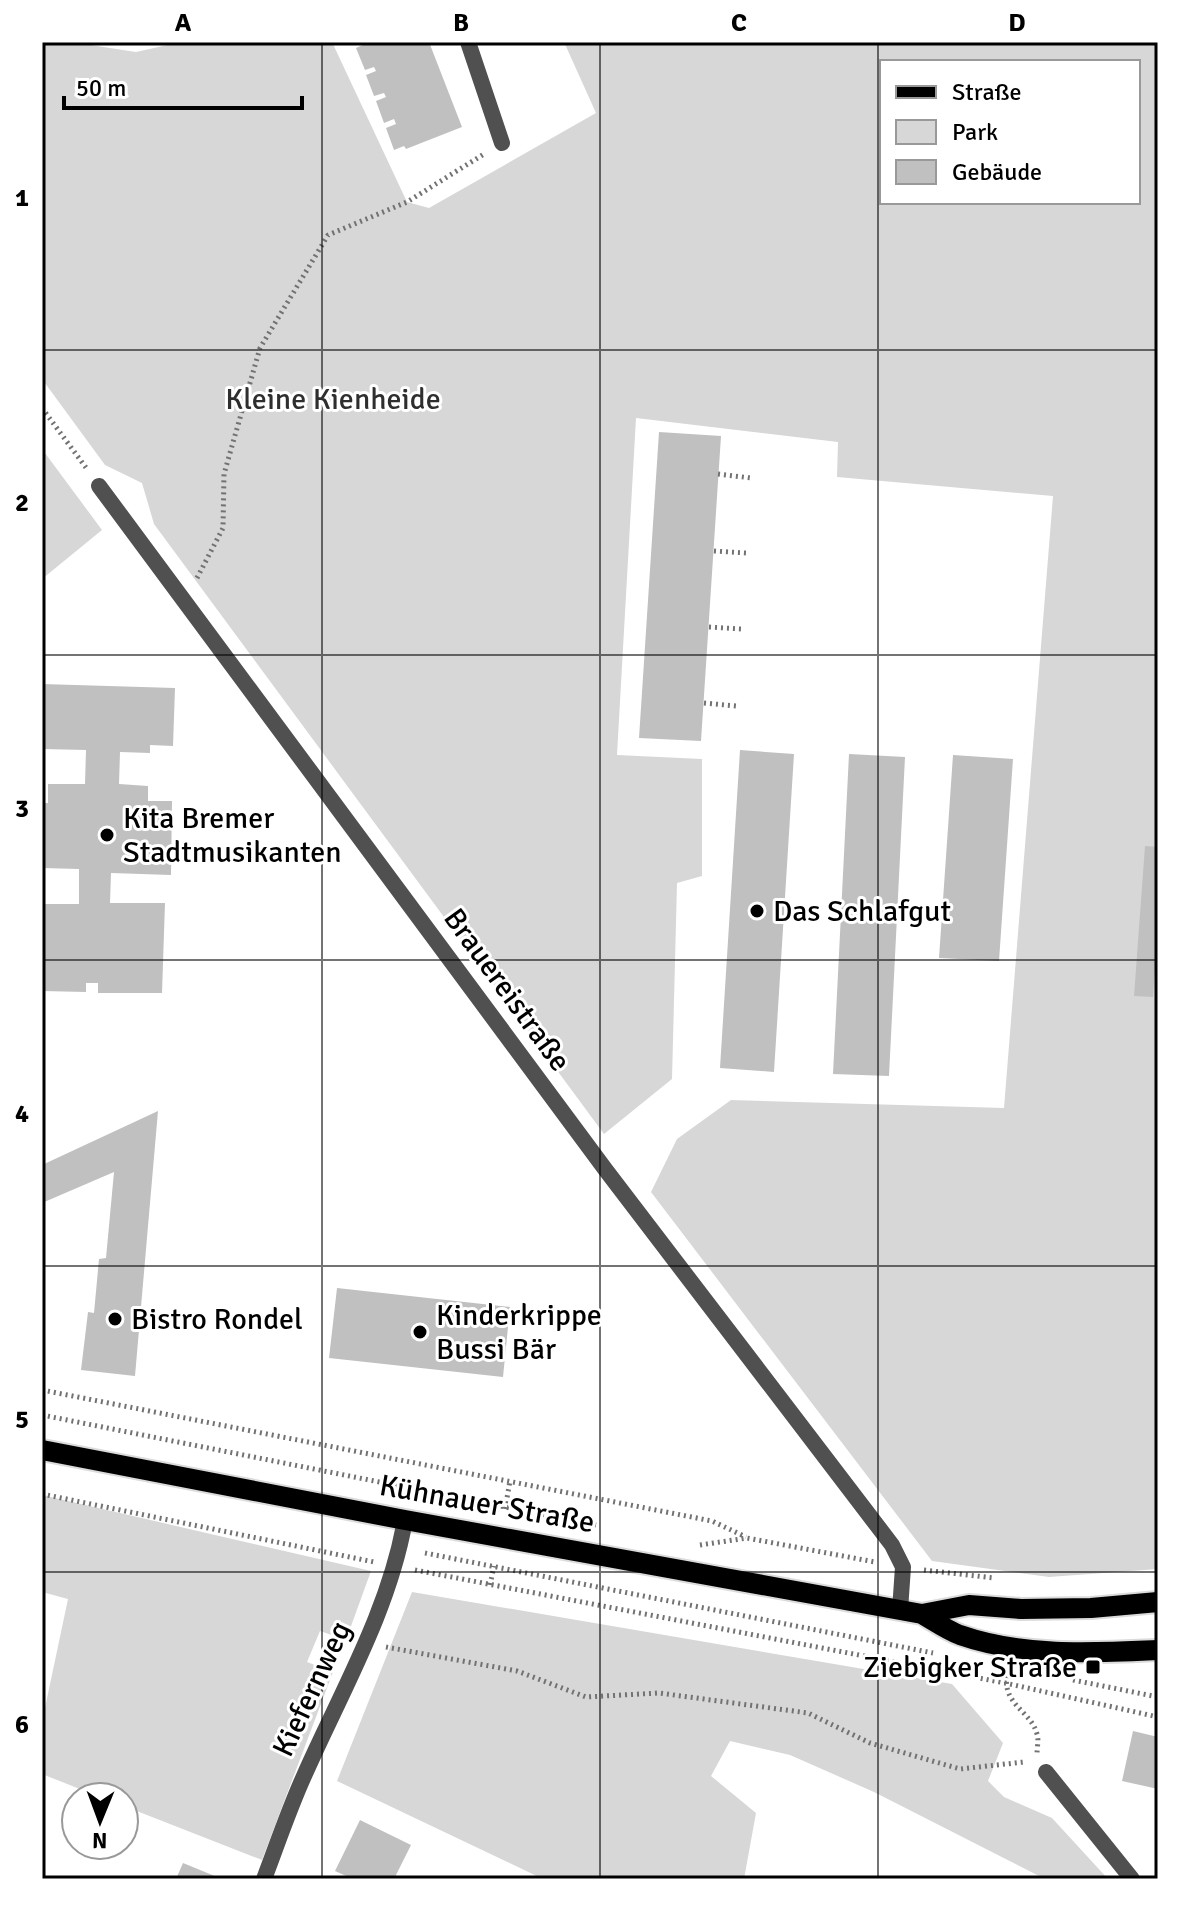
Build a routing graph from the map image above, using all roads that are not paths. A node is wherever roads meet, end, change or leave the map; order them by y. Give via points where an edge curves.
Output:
1 (468, 42) edge
2 (502, 143) road end
3 (99, 486) road end
4 (42, 1450) edge
5 (405, 1520) junction
6 (1158, 1602) edge
7 (900, 1610) junction
8 (922, 1614) junction
9 (1158, 1650) edge
10 (1046, 1772) dead end
11 (264, 1879) edge
12 (1132, 1879) edge

1 - 2 street
3 - 7 street, Brauereistraße via 605,1169 892,1545 903,1567
4 - 5 main road, Kühnauer Straße
5 - 7 main road, Kühnauer Straße
5 - 11 street, Kiefernweg via 396,1566
6 - 8 main road, Kühnauer Straße via 1059,1609 969,1605
7 - 8 main road, Kühnauer Straße
8 - 9 main road, Kühnauer Straße via 959,1634 1013,1647
10 - 12 street

